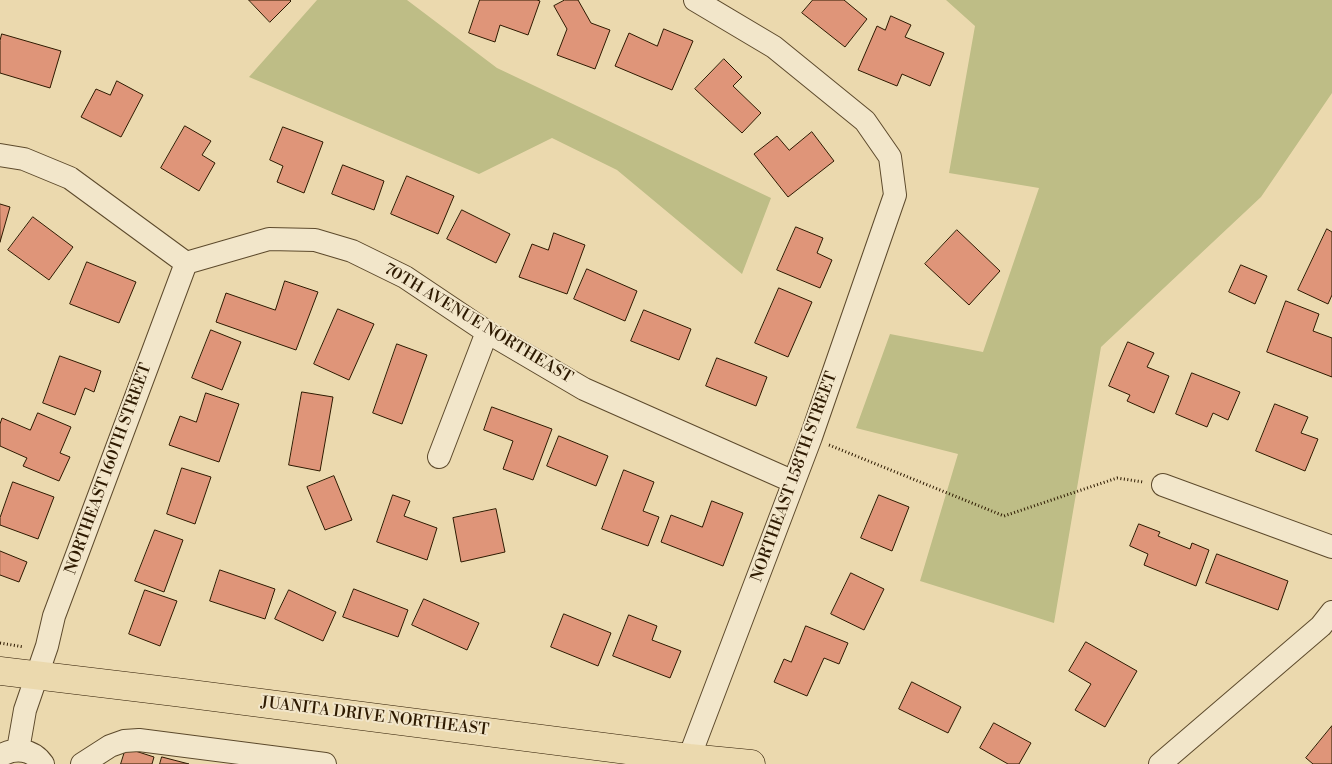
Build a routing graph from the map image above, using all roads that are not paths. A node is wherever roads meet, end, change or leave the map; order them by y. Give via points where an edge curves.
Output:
1 (695, 0) edge
2 (0, 155) edge
3 (186, 263) junction
4 (487, 332) junction
5 (439, 457) dead end
6 (794, 482) junction
7 (1163, 485) road end
8 (1332, 547) edge
9 (1332, 612) edge
10 (0, 671) edge
11 (36, 676) junction
12 (9, 753) edge
13 (690, 758) junction
14 (43, 764) edge
15 (82, 764) edge
16 (325, 764) edge
17 (751, 764) edge
18 (1160, 764) edge

1 - 6 street, NORTHEAST 158TH STREET via 774,47 865,121 890,158 895,195
2 - 3 street via 24,159 70,178
3 - 4 street, 70TH AVENUE NORTHEAST via 269,239 315,240 352,251 405,276
3 - 11 street, NORTHEAST 160TH STREET via 54,616
4 - 5 street
4 - 6 street, 70TH AVENUE NORTHEAST via 584,390
6 - 13 street, NORTHEAST 158TH STREET
7 - 8 street
9 - 18 street via 1321,626
10 - 11 main road, JUANITA DRIVE NORTHEAST
11 - 12 street, NORTHEAST 160TH STREET
11 - 13 main road, JUANITA DRIVE NORTHEAST
12 - 14 street via 29,752
13 - 17 main road, JUANITA DRIVE NORTHEAST
15 - 16 street via 110,746 139,740

